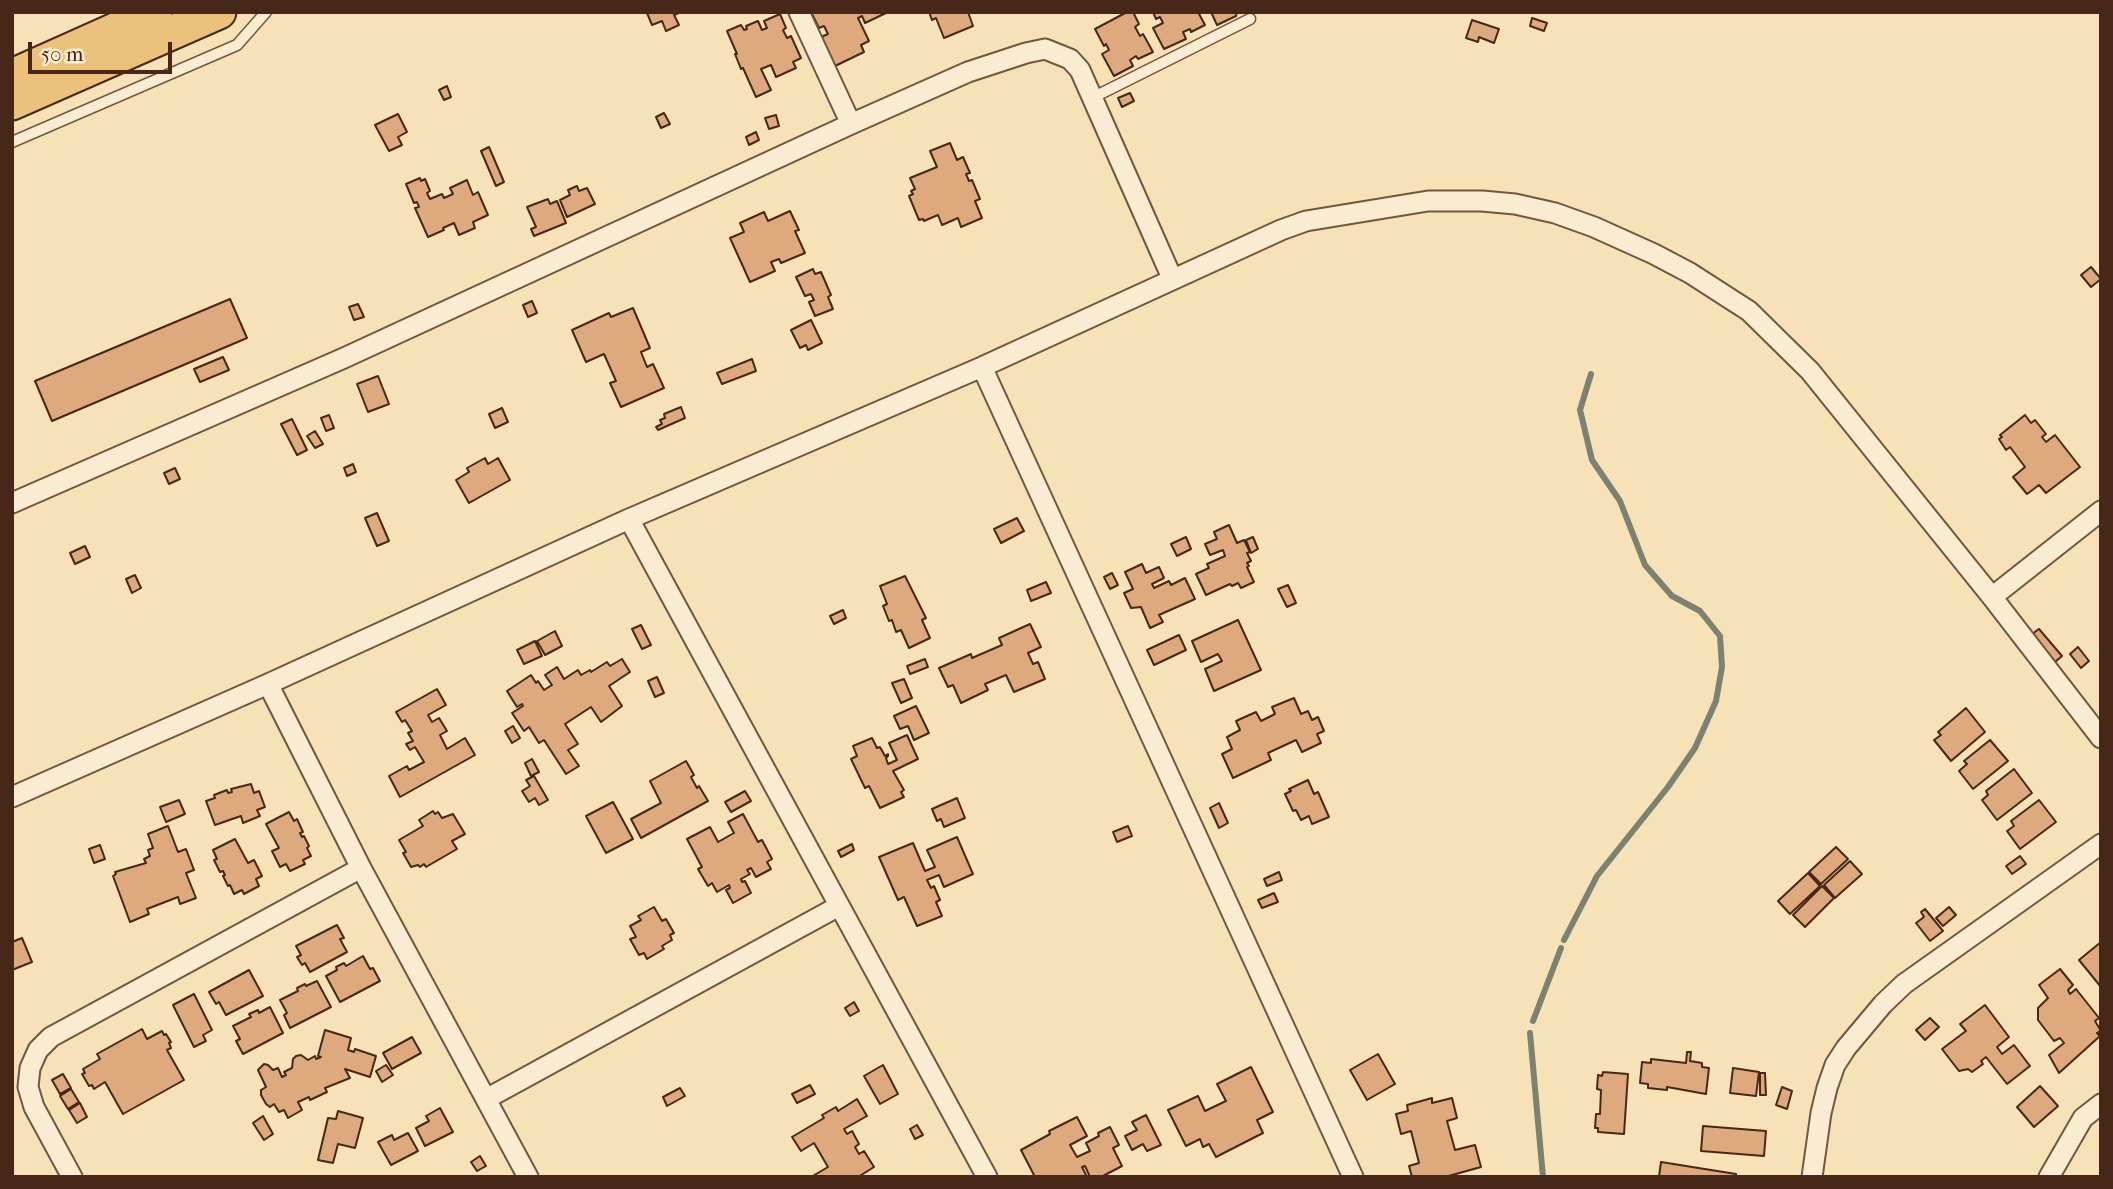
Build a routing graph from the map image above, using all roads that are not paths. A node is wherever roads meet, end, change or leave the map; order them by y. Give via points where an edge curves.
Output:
1 (155, 12) edge
2 (219, 12) edge
3 (266, 12) edge
4 (799, 12) edge
5 (1250, 19) dead end
6 (12, 76) edge
7 (1092, 98) junction
8 (12, 103) edge
9 (851, 124) junction
10 (12, 142) edge
11 (1172, 278) junction
12 (982, 367) junction
13 (12, 503) edge
14 (2101, 511) edge
15 (629, 519) junction
16 (1992, 597) junction
17 (268, 684) junction
18 (2101, 738) edge
19 (12, 797) edge
20 (2101, 844) edge
21 (361, 868) junction
22 (839, 906) junction
23 (486, 1099) junction
24 (2101, 1104) edge
25 (72, 1177) edge
26 (527, 1177) edge
27 (987, 1177) edge
28 (1353, 1177) edge
29 (1812, 1177) edge
30 (2049, 1177) edge

1 - 6 highway
2 - 8 highway
3 - 10 lane via 237,45
4 - 9 street
5 - 7 lane
7 - 9 street via 1070,59 1045,49 968,72
7 - 11 street
9 - 13 street via 344,358
11 - 12 street
11 - 16 street via 1306,221 1428,201 1515,204 1594,227 1690,273 1749,310 1810,371
12 - 15 street
12 - 28 street
14 - 16 street
15 - 17 street
15 - 22 street
16 - 18 street
17 - 19 street
17 - 21 street
20 - 29 street via 1883,1004 1836,1065 1821,1113
21 - 23 street
21 - 25 street via 51,1037 38,1050 28,1087
22 - 23 street
22 - 27 street
23 - 26 street
24 - 30 street via 2083,1118

